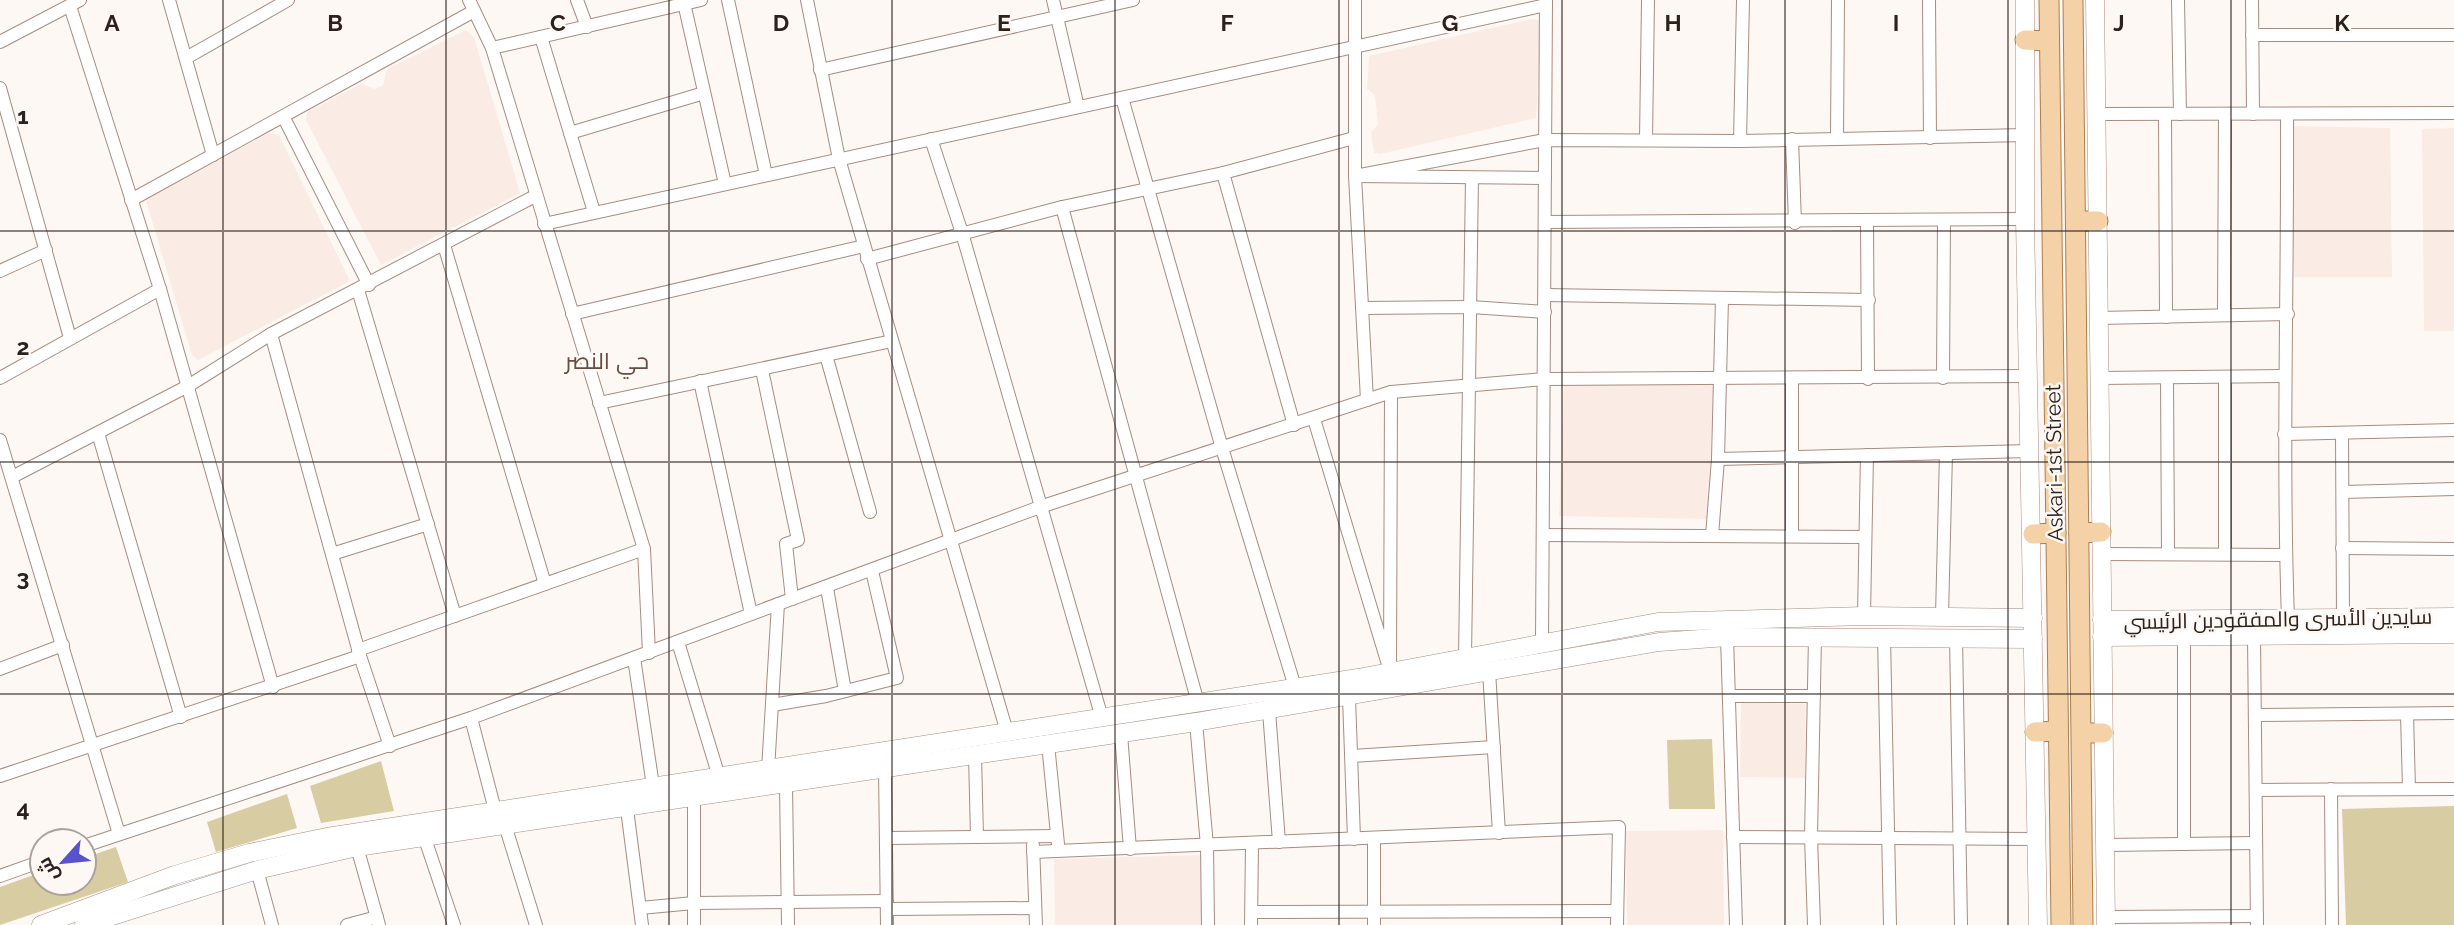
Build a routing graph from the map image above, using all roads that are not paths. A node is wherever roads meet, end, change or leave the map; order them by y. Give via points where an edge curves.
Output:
1 (169, 0) edge
2 (288, 0) edge
3 (577, 0) edge
4 (701, 0) edge
5 (728, 0) edge
6 (807, 0) edge
7 (1053, 0) edge
8 (1133, 0) edge
9 (1355, 0) edge
10 (1648, 0) edge
11 (1743, 0) edge
12 (1838, 0) edge
13 (1929, 0) edge
14 (2025, 0) edge
15 (2049, 0) edge
16 (2073, 0) edge
17 (2095, 0) edge
18 (2178, 0) edge
19 (2252, 0) edge
20 (1546, 2) edge
21 (75, 3) edge
22 (684, 3) junction
23 (472, 6) edge
24 (1057, 17) junction
25 (587, 27) junction
26 (2252, 35) junction
27 (2454, 36) edge
28 (541, 37) junction
29 (2025, 40) junction
30 (2049, 41) junction
31 (0, 42) edge
32 (1354, 47) junction
33 (492, 48) junction
34 (186, 58) junction
35 (820, 70) junction
36 (0, 88) edge
37 (705, 93) junction
38 (1122, 97) junction
39 (1078, 107) junction
40 (2454, 113) edge
41 (2098, 114) junction
42 (2165, 114) junction
43 (2180, 114) junction
44 (2225, 114) junction
45 (2253, 114) junction
46 (2287, 114) junction
47 (285, 118) junction
48 (570, 132) junction
49 (2026, 135) junction
50 (1354, 138) junction
51 (1837, 138) junction
52 (1930, 138) junction
53 (931, 139) junction
54 (1792, 139) junction
55 (1545, 140) junction
56 (1646, 140) junction
57 (1740, 141) junction
58 (213, 155) junction
59 (839, 159) junction
60 (1223, 173) junction
61 (766, 175) junction
62 (1355, 176) junction
63 (1472, 178) junction
64 (1545, 178) junction
65 (725, 184) junction
66 (1148, 186) junction
67 (535, 196) junction
68 (131, 200) junction
69 (1062, 206) junction
70 (594, 212) junction
71 (2025, 219) junction
72 (1944, 221) junction
73 (2076, 221) junction
74 (2098, 221) junction
75 (1545, 222) junction
76 (1867, 222) junction
77 (544, 223) junction
78 (1794, 223) junction
79 (962, 233) junction
80 (444, 245) junction
81 (46, 250) junction
82 (866, 253) junction
83 (0, 271) edge
84 (364, 288) junction
85 (160, 289) junction
86 (1545, 295) junction
87 (1722, 298) junction
88 (1869, 300) junction
89 (1471, 307) junction
90 (1362, 308) junction
91 (1545, 312) junction
92 (572, 314) junction
93 (2288, 314) junction
94 (2224, 315) junction
95 (2166, 317) junction
96 (2099, 318) junction
97 (271, 334) junction
98 (70, 338) junction
99 (892, 341) junction
100 (826, 355) junction
101 (762, 370) junction
102 (2027, 376) junction
103 (2284, 376) junction
104 (2225, 377) junction
105 (0, 378) edge
106 (1942, 378) junction
107 (2099, 378) junction
108 (2167, 378) junction
109 (1545, 379) junction
110 (1792, 379) junction
111 (1868, 379) junction
112 (1718, 380) junction
113 (700, 381) junction
114 (1470, 385) junction
115 (187, 386) junction
116 (1391, 392) junction
117 (1367, 400) junction
118 (598, 403) junction
119 (1314, 419) junction
120 (1294, 425) junction
121 (2454, 430) edge
122 (98, 433) junction
123 (2342, 433) junction
124 (2284, 434) junction
125 (0, 440) edge
126 (1222, 448) junction
127 (2029, 451) junction
128 (1946, 453) junction
129 (1867, 455) junction
130 (1792, 457) junction
131 (1718, 459) junction
132 (12, 477) junction
133 (1134, 477) junction
134 (2454, 489) edge
135 (2343, 492) junction
136 (1040, 507) junction
137 (870, 512) dead end
138 (428, 524) junction
139 (2101, 532) junction
140 (2056, 533) junction
141 (2079, 533) junction
142 (1543, 534) junction
143 (2033, 534) junction
144 (1713, 536) junction
145 (1792, 537) junction
146 (1865, 537) junction
147 (950, 541) junction
148 (2342, 548) junction
149 (643, 549) junction
150 (2454, 549) edge
151 (332, 554) junction
152 (2101, 554) junction
153 (2168, 554) junction
154 (2225, 554) junction
155 (2285, 555) junction
156 (872, 571) junction
157 (545, 584) junction
158 (827, 588) junction
159 (792, 599) junction
160 (778, 604) junction
161 (751, 614) junction
162 (455, 616) junction
163 (1864, 616) junction
164 (1942, 616) junction
165 (1975, 617) junction
166 (2454, 617) edge
167 (2033, 618) junction
168 (2080, 618) junction
169 (2343, 618) junction
170 (2057, 619) junction
171 (2288, 619) junction
172 (2102, 629) junction
173 (2454, 634) edge
174 (2184, 636) junction
175 (2253, 636) junction
176 (1727, 637) junction
177 (1815, 637) junction
178 (1884, 637) junction
179 (1965, 637) junction
180 (2033, 639) junction
181 (2057, 640) junction
182 (2080, 641) junction
183 (678, 642) junction
184 (1542, 642) junction
185 (63, 645) junction
186 (359, 653) junction
187 (649, 653) junction
188 (1465, 657) junction
189 (634, 658) junction
190 (0, 669) edge
191 (1390, 671) junction
192 (1489, 671) junction
193 (273, 687) junction
194 (1295, 687) junction
195 (845, 691) junction
196 (1729, 696) junction
197 (1814, 696) junction
198 (1349, 697) junction
199 (1198, 703) junction
200 (772, 705) junction
201 (1269, 711) junction
202 (2407, 713) junction
203 (2454, 713) edge
204 (2255, 715) junction
205 (181, 717) junction
206 (471, 718) junction
207 (1102, 718) junction
208 (1196, 722) junction
209 (1007, 732) junction
210 (2035, 732) junction
211 (2058, 732) junction
212 (2082, 733) junction
213 (2103, 733) junction
214 (1121, 734) junction
215 (1046, 735) junction
216 (93, 746) junction
217 (390, 746) junction
218 (1494, 747) junction
219 (975, 755) junction
220 (1352, 756) junction
221 (885, 769) junction
222 (768, 770) junction
223 (0, 776) edge
224 (719, 777) junction
225 (786, 785) junction
226 (653, 786) junction
227 (2331, 789) junction
228 (2409, 789) junction
229 (2454, 789) edge
230 (2256, 790) junction
231 (694, 798) junction
232 (627, 809) junction
233 (495, 810) junction
234 (505, 825) junction
235 (1499, 832) junction
236 (119, 834) junction
237 (424, 836) junction
238 (1033, 836) junction
239 (1057, 836) junction
240 (977, 837) junction
241 (1733, 837) junction
242 (1811, 837) junction
243 (887, 838) junction
244 (1374, 838) junction
245 (1886, 838) junction
246 (1354, 839) junction
247 (1960, 839) junction
248 (2036, 839) junction
249 (98, 841) edge
250 (1279, 842) junction
251 (1252, 844) junction
252 (2184, 844) junction
253 (2256, 844) junction
254 (2106, 845) junction
255 (1207, 846) junction
256 (357, 847) junction
257 (1130, 849) junction
258 (1033, 852) junction
259 (1058, 852) junction
260 (28, 866) edge
261 (257, 870) junction
262 (0, 876) edge
263 (694, 903) junction
264 (788, 903) junction
265 (887, 905) junction
266 (640, 908) junction
267 (1035, 908) junction
268 (1374, 911) junction
269 (1491, 911) junction
270 (1617, 911) junction
271 (1252, 918) edge
272 (2257, 920) edge
273 (378, 921) edge
274 (2106, 921) edge
275 (2181, 921) edge
276 (41, 925) edge
277 (84, 925) edge
278 (272, 925) edge
279 (347, 925) edge
280 (454, 925) edge
281 (536, 925) edge
282 (642, 925) edge
283 (694, 925) edge
284 (788, 925) edge
285 (887, 925) edge
286 (1036, 925) edge
287 (1208, 925) edge
288 (1374, 925) edge
289 (1491, 925) edge
290 (1617, 925) edge
291 (1736, 925) edge
292 (1814, 925) edge
293 (1889, 925) edge
294 (1961, 925) edge
295 (2038, 925) edge
296 (2061, 925) edge
297 (2084, 925) edge
298 (2332, 925) edge

1 - 34 street
2 - 34 street
3 - 25 street
4 - 22 street
5 - 61 street
6 - 35 street
7 - 24 street
8 - 24 street
9 - 32 street
10 - 56 street
11 - 57 street
12 - 51 street
13 - 52 street
14 - 29 main road
15 - 30 main road, Askari-1st Street
16 - 73 main road, Askari-1st Street
17 - 41 main road
18 - 43 street
19 - 26 street
20 - 32 street
20 - 55 street
21 - 31 street
21 - 68 street
22 - 25 street
22 - 37 street
23 - 33 street
23 - 47 street
24 - 35 street
24 - 39 street
25 - 28 street
26 - 27 street
26 - 45 street
28 - 33 street
28 - 48 street
29 - 30 main road
29 - 49 main road
30 - 140 main road, Askari-1st Street
32 - 38 street
32 - 50 street
33 - 67 street
34 - 58 street
35 - 59 street
36 - 81 street
37 - 48 street
37 - 65 street
38 - 39 street
38 - 66 street
39 - 53 street
40 - 46 street
41 - 42 street
41 - 74 main road
42 - 43 street
42 - 95 street
43 - 44 street
44 - 45 street
44 - 94 street
45 - 46 street
46 - 93 street
47 - 58 street
47 - 84 street
48 - 70 street
49 - 52 street
49 - 71 main road
50 - 60 street
50 - 62 street
51 - 52 street
51 - 54 street
53 - 59 street
53 - 79 street
54 - 57 street
54 - 78 street
55 - 56 street
55 - 62 street
55 - 64 street
56 - 57 street
58 - 68 street
59 - 61 street
59 - 82 street
60 - 66 street
60 - 120 street
61 - 65 street
62 - 63 street
62 - 90 street
63 - 64 street
63 - 89 street
64 - 75 street
65 - 70 street
66 - 69 street
66 - 126 street
67 - 77 street
67 - 80 street
68 - 85 street
69 - 79 street
69 - 133 street
70 - 77 street
71 - 72 street
71 - 102 main road
72 - 76 street
72 - 106 street
73 - 74 main road
73 - 141 main road, Askari-1st Street
74 - 96 main road
75 - 78 street
75 - 86 street
76 - 78 street
76 - 88 street
77 - 92 street
79 - 82 street
79 - 136 street
80 - 84 street
80 - 157 street
81 - 83 street
81 - 98 street
82 - 92 street
82 - 99 street
84 - 97 street
84 - 138 street
85 - 98 street
85 - 115 street
86 - 87 street
86 - 91 street
87 - 88 street
87 - 112 street
88 - 111 street
89 - 90 street
89 - 91 street
89 - 114 street
90 - 117 street
91 - 109 street
92 - 118 street
93 - 94 street
93 - 103 street
94 - 95 street
95 - 96 street
96 - 107 main road
97 - 115 street
97 - 151 street
98 - 105 street
99 - 100 street
99 - 147 street
100 - 101 street
100 - 137 street
101 - 113 street
101 - 159 street via 798,540 786,544
102 - 106 street
102 - 127 main road
103 - 104 street
103 - 124 street
104 - 108 street
104 - 154 street
106 - 111 street
107 - 108 street
107 - 139 main road
108 - 153 street
109 - 112 street
109 - 114 street
109 - 142 street
110 - 111 street
110 - 112 street
110 - 130 street
112 - 131 street
113 - 118 street
113 - 161 street
114 - 116 street
114 - 188 street
115 - 122 street
115 - 193 street
116 - 117 street
116 - 191 street
117 - 119 street
118 - 149 street
119 - 120 street
119 - 191 street
120 - 126 street
121 - 123 street
122 - 132 street
122 - 205 street
123 - 124 street
123 - 135 street
124 - 155 street
125 - 132 street
126 - 133 street
126 - 194 street
127 - 128 street
127 - 143 main road
128 - 129 street
128 - 164 street
129 - 130 street
129 - 146 street
130 - 131 street
130 - 145 street
131 - 144 street
132 - 185 street
133 - 136 street
133 - 199 street
134 - 135 street
135 - 148 street
136 - 147 street
136 - 207 street
138 - 151 street
138 - 162 street
139 - 141 main road
139 - 152 main road
140 - 143 main road
140 - 170 main road, Askari-1st Street
141 - 168 main road, Askari-1st Street
142 - 144 street
142 - 184 street
143 - 167 main road
144 - 145 street
145 - 146 street
146 - 163 street
147 - 156 street
147 - 209 street
148 - 150 street
148 - 169 street
149 - 157 street
149 - 187 street
151 - 186 street
152 - 153 street
152 - 172 main road
153 - 154 street
154 - 155 street
155 - 171 street
156 - 158 street
156 - 195 street via 897,678
157 - 162 street
158 - 159 street
158 - 195 street
159 - 160 street
160 - 161 street
160 - 200 street
161 - 183 street
162 - 186 street
163 - 164 main road
163 - 184 main road via 1658,622
164 - 165 main road
165 - 167 main road
165 - 179 main road
166 - 169 main road, سايدين الأسرى والمفقودين الرئيسي
167 - 180 main road
168 - 170 main road
168 - 182 main road, Askari-1st Street
169 - 171 main road, سايدين الأسرى والمفقودين الرئيسي
170 - 181 main road, Askari-1st Street
171 - 172 main road, سايدين الأسرى والمفقودين الرئيسي
172 - 174 main road
172 - 213 main road
173 - 175 main road
174 - 175 main road
174 - 252 street
175 - 204 street
176 - 177 main road
176 - 192 main road via 1659,642
176 - 196 street
177 - 178 main road
177 - 197 street
178 - 179 main road
178 - 245 street
179 - 180 main road
179 - 247 street
180 - 210 main road
181 - 182 main road
181 - 211 main road, Askari-1st Street
182 - 212 main road, Askari-1st Street
183 - 187 street
183 - 224 street
184 - 188 main road
185 - 190 street
185 - 216 street
186 - 193 street
186 - 217 street
187 - 189 street
188 - 191 main road
189 - 206 street
189 - 226 street
191 - 194 main road
192 - 198 main road
192 - 218 street
193 - 205 street
194 - 199 main road
195 - 200 street
196 - 197 street
196 - 241 street
197 - 242 street
198 - 201 main road
198 - 220 street
199 - 207 main road
200 - 222 street
201 - 208 main road
201 - 250 street
202 - 203 street
202 - 204 street
202 - 228 street
204 - 230 street
205 - 216 street
206 - 217 street
206 - 233 street
207 - 215 main road
208 - 214 main road
208 - 255 street
209 - 215 main road
209 - 222 main road
210 - 211 main road
210 - 248 main road
211 - 296 main road, Askari-1st Street
212 - 213 main road
212 - 297 main road, Askari-1st Street
213 - 254 main road
214 - 215 main road
214 - 257 street
215 - 219 main road
215 - 239 street
216 - 223 street
216 - 236 street
217 - 236 street
218 - 220 street
218 - 235 street
219 - 221 main road
219 - 240 street
220 - 246 street
221 - 225 main road
221 - 243 street
222 - 224 main road
224 - 226 main road
225 - 231 main road
225 - 264 street
226 - 233 main road
227 - 228 street
227 - 230 street
227 - 298 street
228 - 229 street
230 - 253 street
231 - 232 main road
231 - 263 street
232 - 234 main road
232 - 266 street
233 - 276 main road via 249,853
234 - 237 main road
234 - 281 street
235 - 244 street
235 - 270 street via 1619,827
236 - 249 street
237 - 256 main road
237 - 280 street
238 - 239 street
238 - 240 street
238 - 258 street
239 - 259 street
240 - 243 street
241 - 242 street
241 - 291 street
242 - 245 street
242 - 292 street
243 - 265 street
244 - 246 street
244 - 268 street
245 - 247 street
245 - 293 street
246 - 250 street
247 - 248 street
247 - 294 street
248 - 295 main road
250 - 251 street
251 - 255 street
251 - 271 street
252 - 253 street
252 - 254 street
253 - 272 street
254 - 274 main road
255 - 257 street
255 - 287 street
256 - 261 main road
256 - 273 street
257 - 259 street
258 - 259 street
258 - 267 street
260 - 262 street
261 - 277 main road
261 - 278 street
263 - 264 street
263 - 266 street
263 - 283 street
264 - 265 street
264 - 284 street
265 - 267 street
265 - 285 street
266 - 282 street
267 - 286 street
268 - 269 street
268 - 271 street
268 - 288 street
269 - 270 street
269 - 289 street
270 - 290 street
272 - 275 street
273 - 279 street
274 - 275 street

